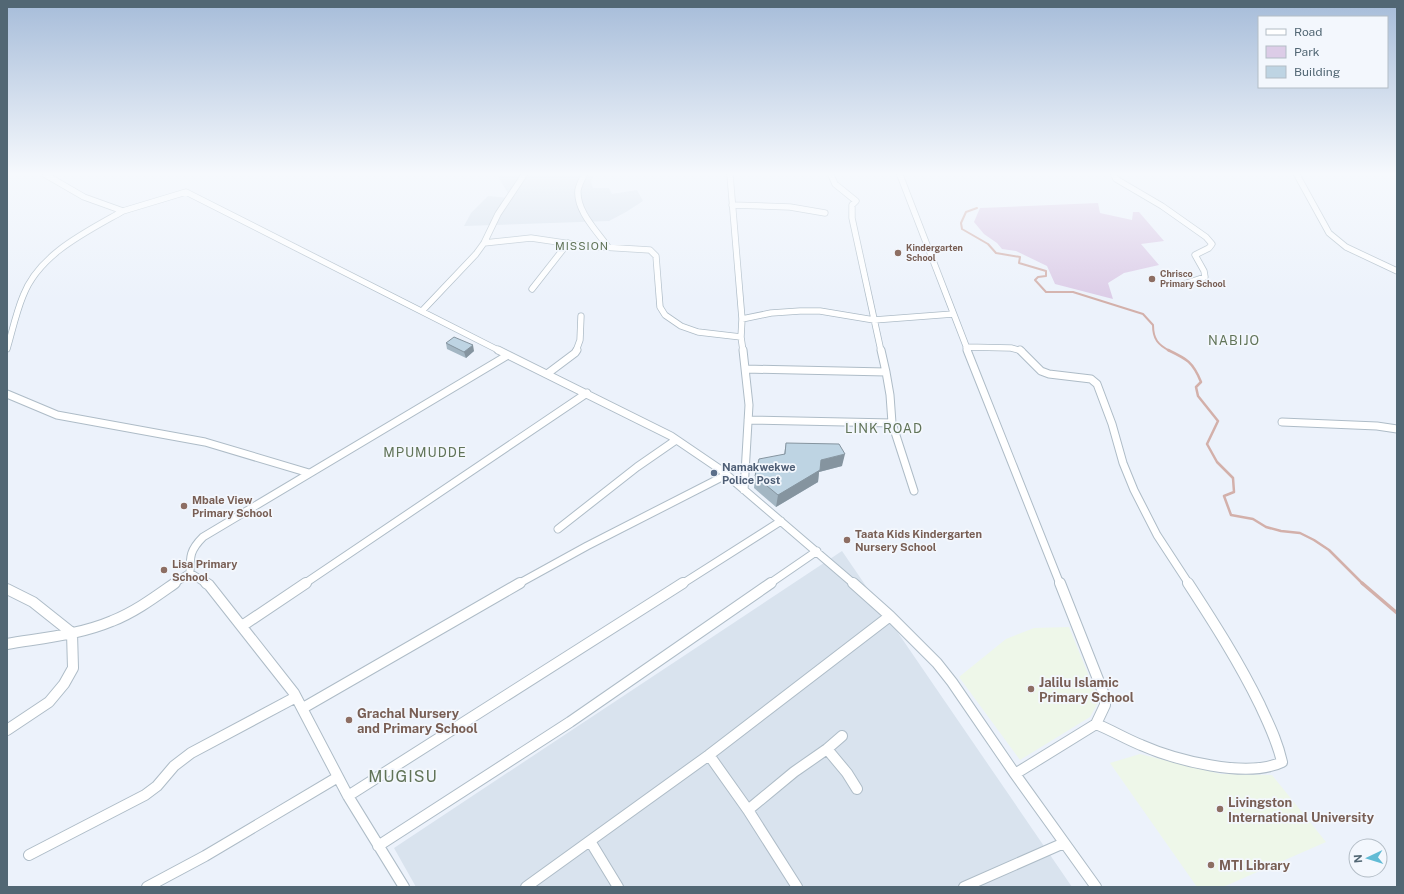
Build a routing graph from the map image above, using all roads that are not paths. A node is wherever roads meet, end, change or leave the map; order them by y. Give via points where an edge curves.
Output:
1 (114, 217) edge
2 (235, 217) edge
3 (497, 217) edge
4 (586, 217) edge
5 (733, 217) edge
6 (852, 217) edge
7 (916, 217) edge
8 (1177, 217) edge
9 (1320, 217) edge
10 (484, 243) junction
11 (568, 243) junction
12 (608, 246) junction
13 (1397, 271) edge
14 (1181, 285) dead end
15 (532, 289) dead end
16 (422, 311) junction
17 (953, 314) junction
18 (581, 316) dead end
19 (742, 319) junction
20 (874, 320) junction
21 (741, 337) junction
22 (966, 347) junction
23 (7, 349) edge
24 (508, 355) junction
25 (746, 369) junction
26 (886, 372) junction
27 (548, 374) junction
28 (587, 393) junction
29 (7, 394) edge
30 (748, 420) junction
31 (1282, 422) dead end
32 (892, 423) junction
33 (1397, 429) edge
34 (676, 440) junction
35 (309, 473) junction
36 (726, 474) junction
37 (744, 490) junction
38 (914, 491) dead end
39 (780, 521) junction
40 (558, 529) dead end
41 (817, 551) junction
42 (190, 573) junction
43 (7, 589) edge
44 (890, 616) junction
45 (242, 626) junction
46 (72, 633) junction
47 (7, 644) edge
48 (296, 697) junction
49 (303, 708) junction
50 (1096, 724) junction
51 (7, 730) edge
52 (842, 736) dead end
53 (827, 749) junction
54 (709, 755) junction
55 (1015, 774) junction
56 (338, 777) junction
57 (857, 789) dead end
58 (348, 796) junction
59 (748, 810) junction
60 (590, 841) junction
61 (1064, 843) junction
62 (378, 846) junction
63 (29, 855) dead end
64 (147, 887) edge
65 (404, 887) edge
66 (526, 887) edge
67 (618, 887) edge
68 (797, 887) edge
69 (964, 887) edge
70 (1096, 887) edge

1 - 23 street via 58,251 39,271 22,296
2 - 16 street
3 - 10 street
4 - 12 street
5 - 19 street
6 - 20 street
7 - 17 street
8 - 14 street via 1212,244 1195,254 1205,277
9 - 13 street via 1329,233 1346,246
10 - 11 street via 524,238
10 - 16 street
11 - 12 street
11 - 15 street
12 - 21 street via 654,252 662,313 681,326 704,335
16 - 24 street
17 - 20 street
17 - 22 street
18 - 27 street via 578,349
19 - 20 street via 769,312 819,311
19 - 21 street
20 - 26 street
21 - 25 street
22 - 50 street via 1106,697
22 - 50 street via 1021,350 1041,370 1050,374 1091,379 1097,384 1134,490 1157,535 1254,691 1277,740 1282,762 1274,767 1256,769 1213,766 1140,745
24 - 27 street
24 - 35 street
25 - 26 street
25 - 30 street
26 - 32 street
27 - 28 street
28 - 34 street
28 - 45 street
29 - 35 street via 57,415 205,442
30 - 32 street
30 - 37 street
31 - 33 street
32 - 38 street
34 - 36 street
34 - 40 street
35 - 42 street via 203,537 190,553
36 - 37 street
36 - 49 street via 587,546
37 - 39 street
39 - 41 street
39 - 58 street
41 - 44 street
41 - 62 street via 570,722
42 - 45 street via 209,585
42 - 46 street via 127,614
43 - 46 street via 16,592
44 - 54 street
44 - 55 street via 942,669
45 - 48 street
46 - 47 street
46 - 51 street via 73,668 64,684 49,702
48 - 49 street
48 - 63 street via 191,752 145,795
49 - 56 street
50 - 55 street
52 - 53 street
53 - 57 street
53 - 59 street
54 - 59 street
54 - 60 street
55 - 61 street
56 - 58 street
56 - 64 street
58 - 62 street
59 - 68 street
60 - 66 street
60 - 67 street
61 - 69 street
61 - 70 street
62 - 65 street

